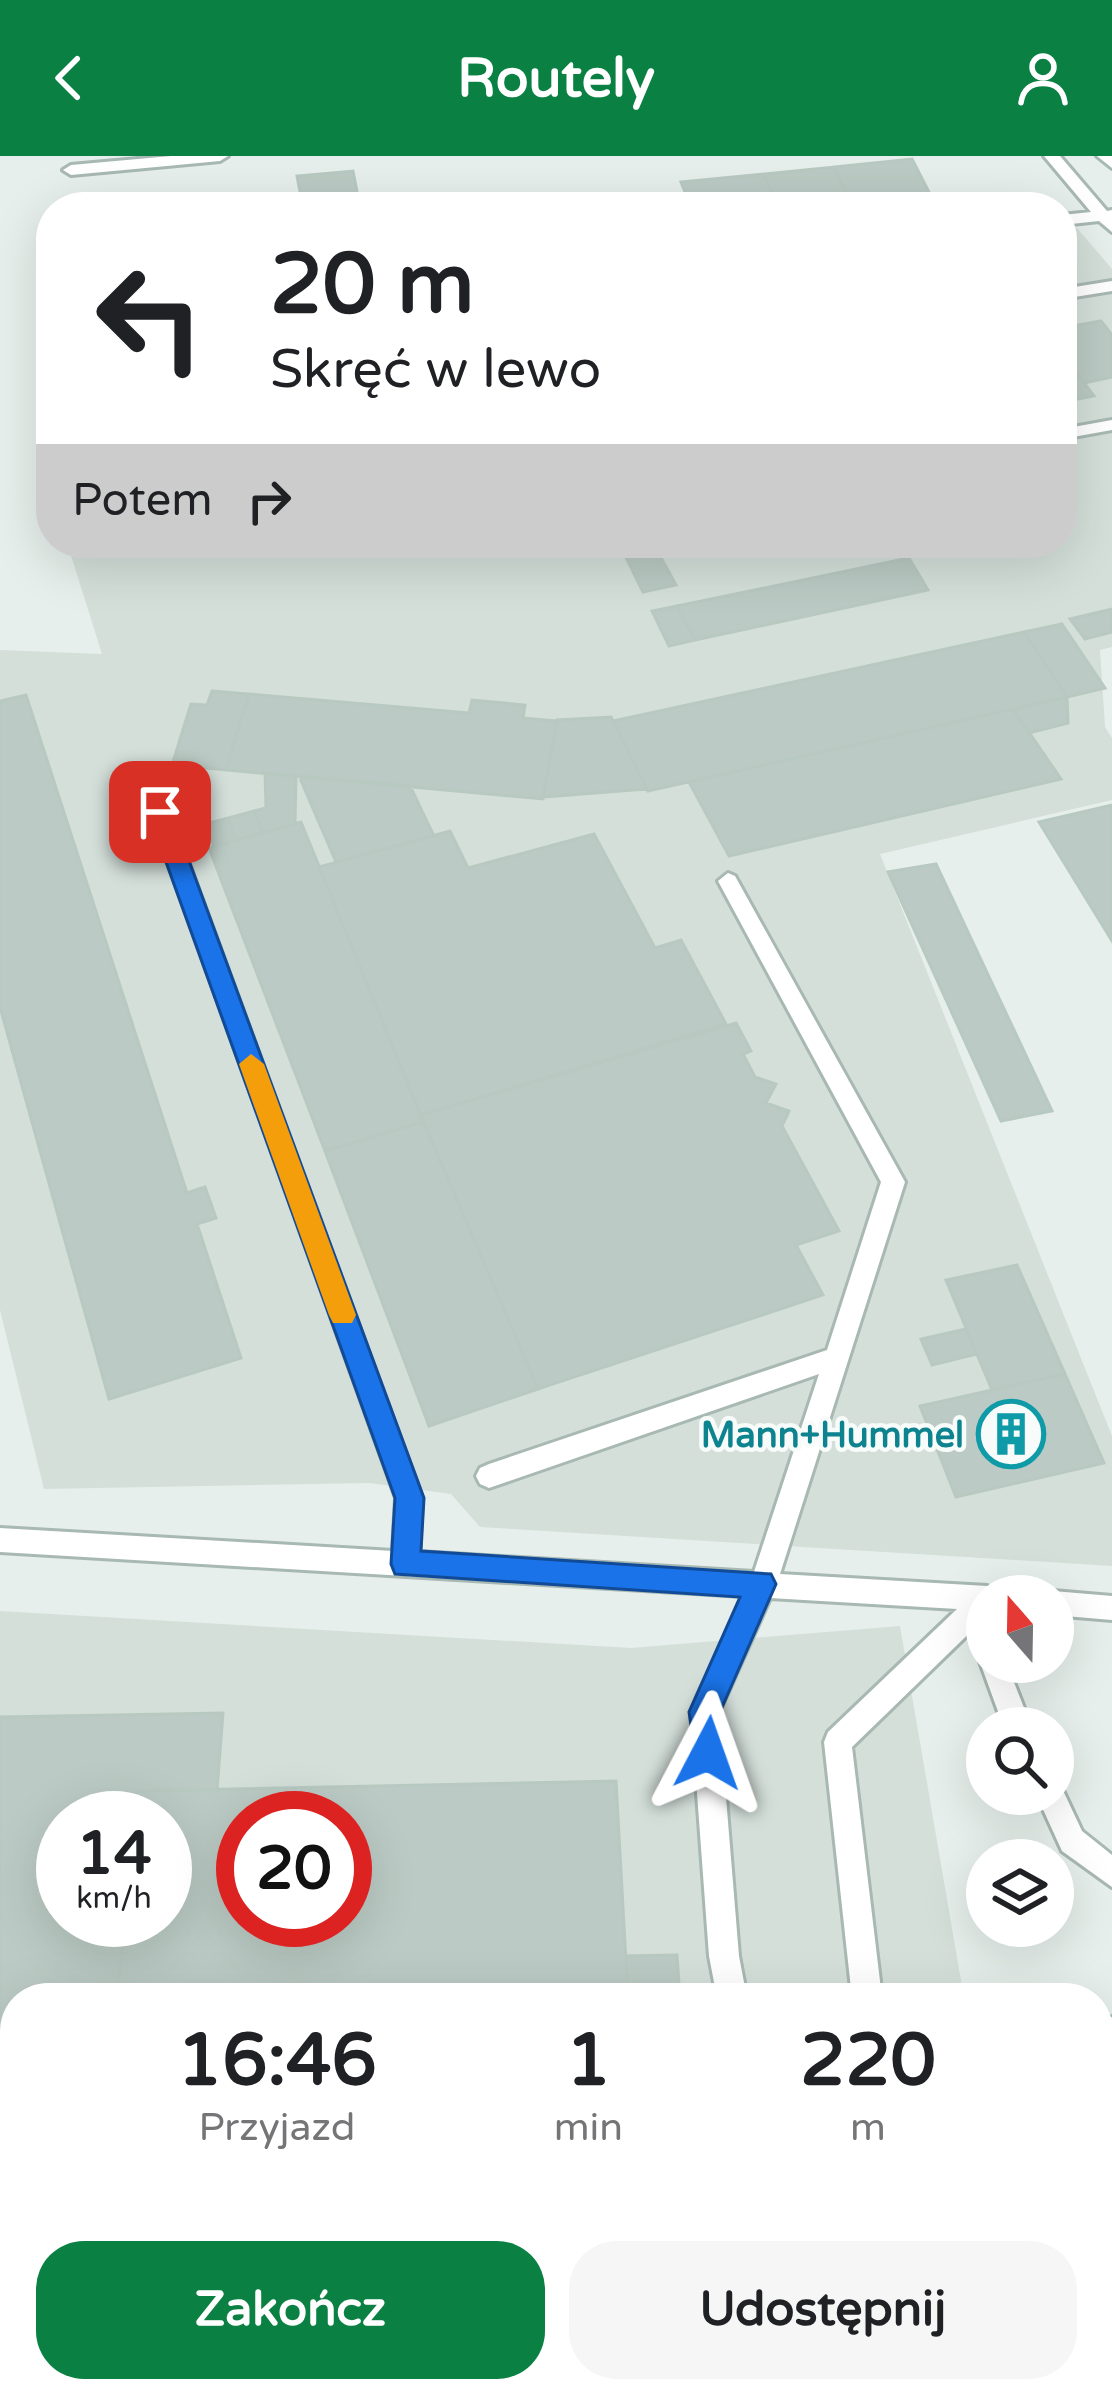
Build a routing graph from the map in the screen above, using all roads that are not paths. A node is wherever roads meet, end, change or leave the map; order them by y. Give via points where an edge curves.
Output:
1 (220, 156) edge
2 (1052, 156) edge
3 (71, 170) dead end
4 (1109, 219) edge
5 (1077, 220) edge
6 (1112, 286) edge
7 (1077, 292) edge
8 (1112, 424) edge
9 (1077, 431) edge
10 (160, 812) dead end
11 (728, 881) dead end
12 (835, 1358) junction
13 (489, 1476) dead end
14 (0, 1540) edge
15 (406, 1564) junction
16 (761, 1584) junction
17 (966, 1598) edge
18 (1074, 1605) edge
19 (1112, 1608) edge
20 (966, 1619) edge
21 (1060, 1815) edge
22 (1112, 1873) edge
23 (729, 1983) edge
24 (865, 1983) edge

1 - 3 lane
2 - 4 lane
4 - 5 lane
6 - 7 lane
8 - 9 lane
10 - 15 lane via 410,1498
11 - 12 lane via 893,1182
12 - 13 lane
12 - 16 lane
14 - 15 lane
15 - 16 lane
16 - 17 lane
16 - 23 lane via 705,1712
18 - 19 lane
20 - 24 lane via 838,1742
21 - 22 lane via 1072,1841

